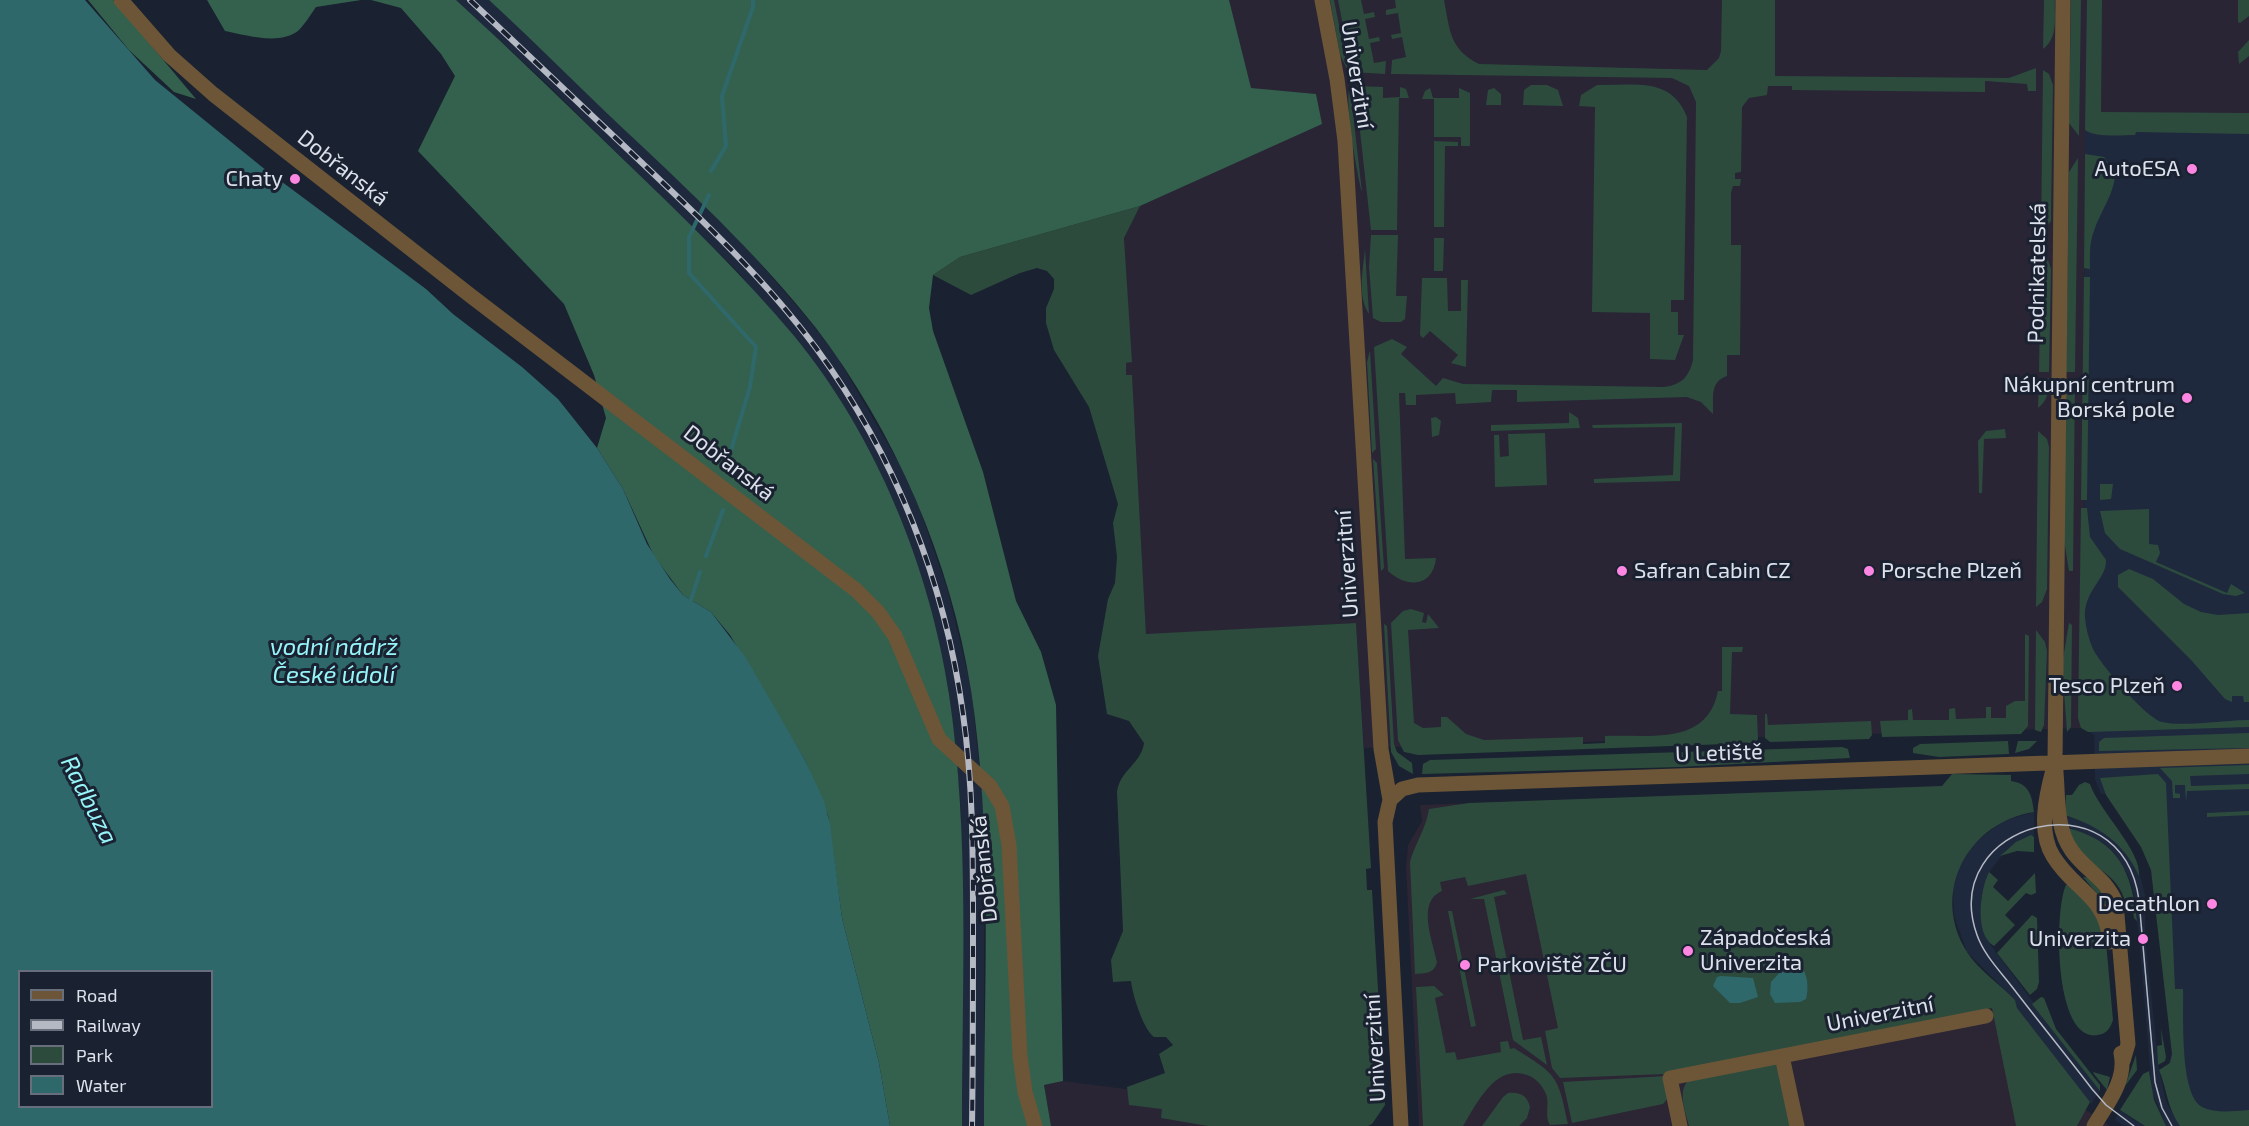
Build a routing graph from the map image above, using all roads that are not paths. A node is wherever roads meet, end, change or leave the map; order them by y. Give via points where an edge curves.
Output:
1 (121, 0) edge
2 (1322, 0) edge
3 (2063, 0) edge
4 (2249, 756) edge
5 (2055, 762) junction
6 (1390, 800) junction
7 (1986, 1016) dead end
8 (1782, 1056) junction
9 (1035, 1126) edge
10 (1401, 1126) edge
11 (1680, 1126) edge
12 (1797, 1126) edge
13 (2094, 1126) edge

1 - 9 street, Dobřanská via 169,55 213,94 856,590 878,612 895,636 939,739 990,786 1002,806 1009,845 1020,1056
2 - 6 street, Univerzitní via 1345,141 1381,749
3 - 5 street, Podnikatelská
4 - 5 street, U Letiště
5 - 6 street, U Letiště via 1418,785 1402,789
5 - 13 street via 2046,804 2047,843 2058,864 2097,902 2109,926 2123,1061 2116,1089
6 - 10 street, Univerzitní via 1385,822
7 - 8 street, Univerzitní
8 - 11 street, Univerzitní via 1670,1078
8 - 12 street

